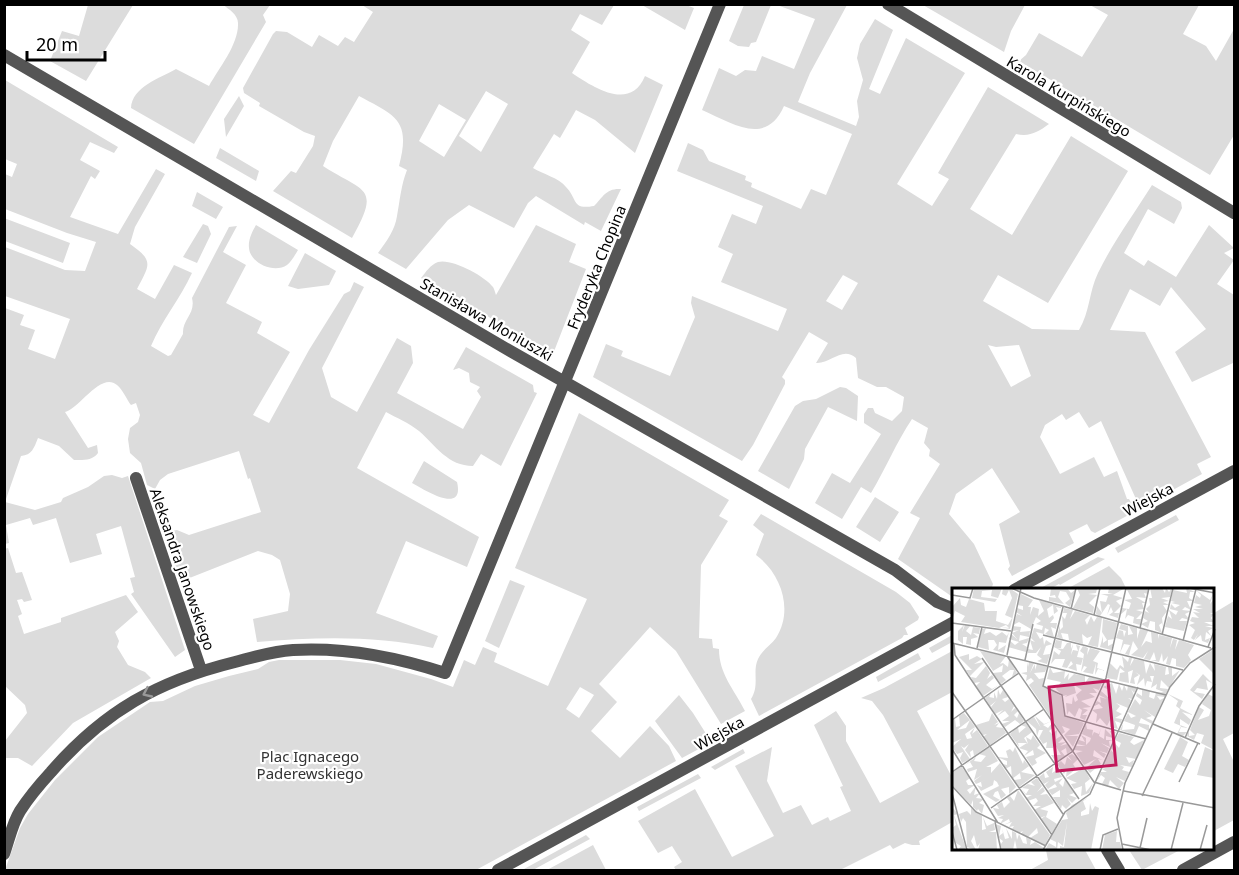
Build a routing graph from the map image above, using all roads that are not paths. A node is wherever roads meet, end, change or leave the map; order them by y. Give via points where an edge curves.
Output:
1 (720, 4) edge
2 (888, 4) edge
3 (4, 55) edge
4 (1234, 213) edge
5 (565, 381) junction
6 (1234, 471) edge
7 (136, 478) dead end
8 (1018, 588) edge
9 (952, 608) edge
10 (952, 623) edge
11 (201, 670) junction
12 (1234, 842) edge
13 (1108, 851) edge
14 (4, 854) edge
15 (498, 870) edge
16 (1119, 870) edge
17 (1183, 870) edge

1 - 5 street, Fryderyka Chopina
2 - 4 street, Karola Kurpińskiego
3 - 5 street, Stanisława Moniuszki
5 - 9 street, Stanisława Moniuszki via 894,570
5 - 11 street, Fryderyka Chopina via 445,674 380,656 322,649 275,652
6 - 8 street, Wiejska
7 - 11 street, Aleksandra Janowskiego
10 - 15 street, Wiejska
11 -> 14 street via 139,697 80,741 20,811
12 - 17 street
13 - 16 street

